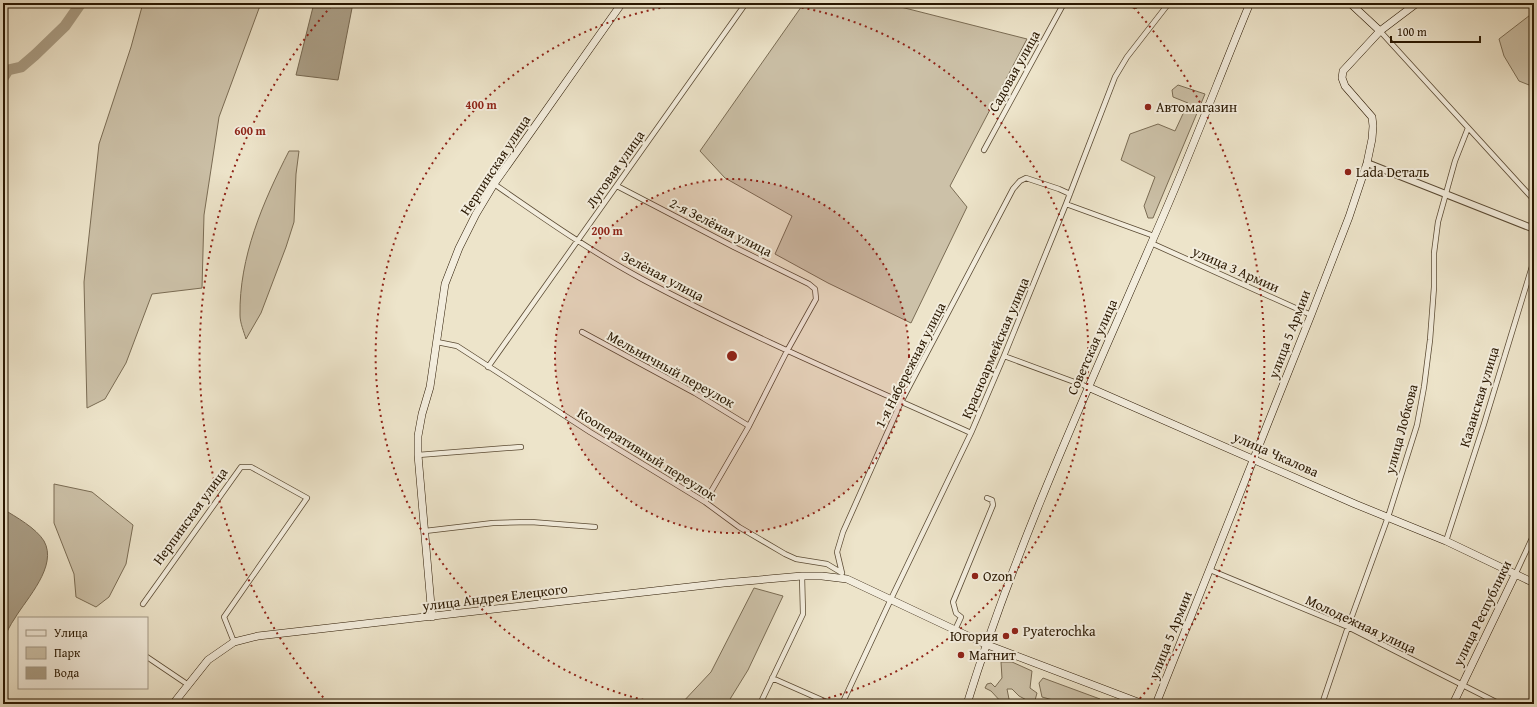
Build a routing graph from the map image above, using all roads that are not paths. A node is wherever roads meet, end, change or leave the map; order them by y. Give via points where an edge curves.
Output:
1 (622, 3) edge
2 (746, 3) edge
3 (1064, 3) edge
4 (1128, 3) edge
5 (1168, 3) edge
6 (1250, 3) edge
7 (1350, 3) edge
8 (1417, 3) edge
9 (1135, 6) dead end
10 (1380, 31) junction
11 (1468, 128) junction
12 (984, 150) dead end
13 (1367, 163) junction
14 (494, 184) junction
15 (617, 186) junction
16 (1070, 194) junction
17 (1446, 194) junction
18 (1534, 200) edge
19 (1066, 204) junction
20 (1534, 228) edge
21 (1153, 239) junction
22 (577, 241) junction
23 (1534, 260) edge
24 (1311, 315) junction
25 (582, 332) dead end
26 (436, 342) junction
27 (787, 351) junction
28 (1004, 356) junction
29 (488, 367) junction
30 (1088, 386) junction
31 (902, 402) junction
32 (749, 426) junction
33 (971, 433) junction
34 (521, 447) dead end
35 (418, 455) junction
36 (1254, 459) junction
37 (987, 498) dead end
38 (705, 502) junction
39 (1388, 517) junction
40 (595, 527) dead end
41 (425, 531) junction
42 (1534, 534) edge
43 (1446, 541) junction
44 (1210, 570) junction
45 (842, 573) junction
46 (1515, 575) junction
47 (802, 576) junction
48 (847, 579) junction
49 (1534, 583) edge
50 (891, 599) junction
51 (143, 604) dead end
52 (432, 617) junction
53 (1348, 627) junction
54 (955, 630) junction
55 (234, 642) junction
56 (985, 644) junction
57 (148, 658) edge
58 (772, 678) junction
59 (187, 684) junction
60 (1462, 684) junction
61 (173, 704) edge
62 (760, 704) edge
63 (831, 704) edge
64 (842, 704) edge
65 (966, 704) edge
66 (1143, 704) edge
67 (1156, 704) edge
68 (1322, 704) edge
69 (1453, 704) edge
70 (1500, 704) edge

1 - 14 main road, Нерпинская улица
2 - 15 street, Луговая улица
3 - 12 street, Садовая улица
4 - 9 street
5 - 16 street, Красноармейская улица via 1115,77
6 - 21 main road, Советская улица
7 - 10 main road
8 - 10 main road, улица 5 Армии
10 - 11 street
10 - 13 main road, улица 5 Армии via 1348,64 1342,78 1345,86 1372,117 1372,139
11 - 17 street, улица Лобкова
11 - 18 street
13 - 17 street
13 - 24 main road, улица 5 Армии
14 - 22 street, Зелёная улица
14 - 26 main road, Нерпинская улица via 458,248 445,284
15 - 22 street, Луговая улица
15 - 27 street, 2-я Зелёная улица via 809,284 815,290 816,299
16 - 19 street, Красноармейская улица
16 - 31 street, 1-я Набережная улица via 1026,178 1013,189
17 - 20 street
17 - 39 street, улица Лобкова via 1438,222 1434,253 1434,287 1424,387 1416,425
19 - 21 street, улица 3 Армии
19 - 28 street, Красноармейская улица
21 - 24 street, улица 3 Армии
21 - 30 main road, Советская улица
22 - 27 street, Зелёная улица via 642,279
22 - 29 street, Луговая улица
23 - 43 street, Казанская улица via 1487,417
24 - 36 main road, улица 5 Армии
25 - 32 street, Мельничный переулок via 695,393
26 - 29 street, Кооперативный переулок via 457,346
26 - 35 main road, Нерпинская улица via 430,387 418,436
27 - 31 street, Зелёная улица
27 - 32 street
28 - 30 street, улица Чкалова
28 - 33 street, Красноармейская улица
29 - 38 street, Кооперативный переулок
30 - 36 main road, улица Чкалова
30 - 56 main road, Советская улица via 1043,493
31 - 33 street, Зелёная улица
31 - 45 street, 1-я Набережная улица via 843,532 837,552
32 - 38 street
33 - 50 street, Красноармейская улица
34 - 35 street
35 - 41 main road, Нерпинская улица
36 - 39 main road, улица Чкалова
36 - 44 main road, улица 5 Армии
37 - 54 street via 992,500 993,505 953,602 956,613 961,617
38 - 45 street, Кооперативный переулок via 739,527 785,554 796,559 827,564
39 - 43 main road, улица Чкалова
39 - 53 street, улица Лобкова
40 - 41 street via 523,522
41 - 52 main road, Нерпинская улица
42 - 46 street, улица Республики
43 - 46 main road, улица Чкалова
44 - 53 street, Молодежная улица
44 - 67 main road, улица 5 Армии
45 - 48 street, Кооперативный переулок
46 - 49 main road, улица Чкалова
46 - 60 main road, улица Республики
47 - 48 main road, улица Андрея Елецкого
47 - 52 main road, улица Андрея Елецкого
47 - 58 street via 802,614
48 - 50 main road, улица Андрея Елецкого
50 - 54 main road, улица Андрея Елецкого
50 - 64 street, Красноармейская улица
51 - 55 street, Нерпинская улица via 242,467 251,467 307,498 224,617
52 - 55 main road, улица Андрея Елецкого via 258,636
53 - 60 street, Молодежная улица
53 - 68 street, улица Лобкова
54 - 56 main road, улица Андрея Елецкого
55 - 59 main road, улица Андрея Елецкого via 208,660
56 - 65 main road, Советская улица
56 - 66 main road, улица Андрея Елецкого
57 - 59 street
58 - 62 street
58 - 63 street
59 - 61 main road, улица Андрея Елецкого
60 - 69 main road, улица Республики
60 - 70 street, Молодежная улица

